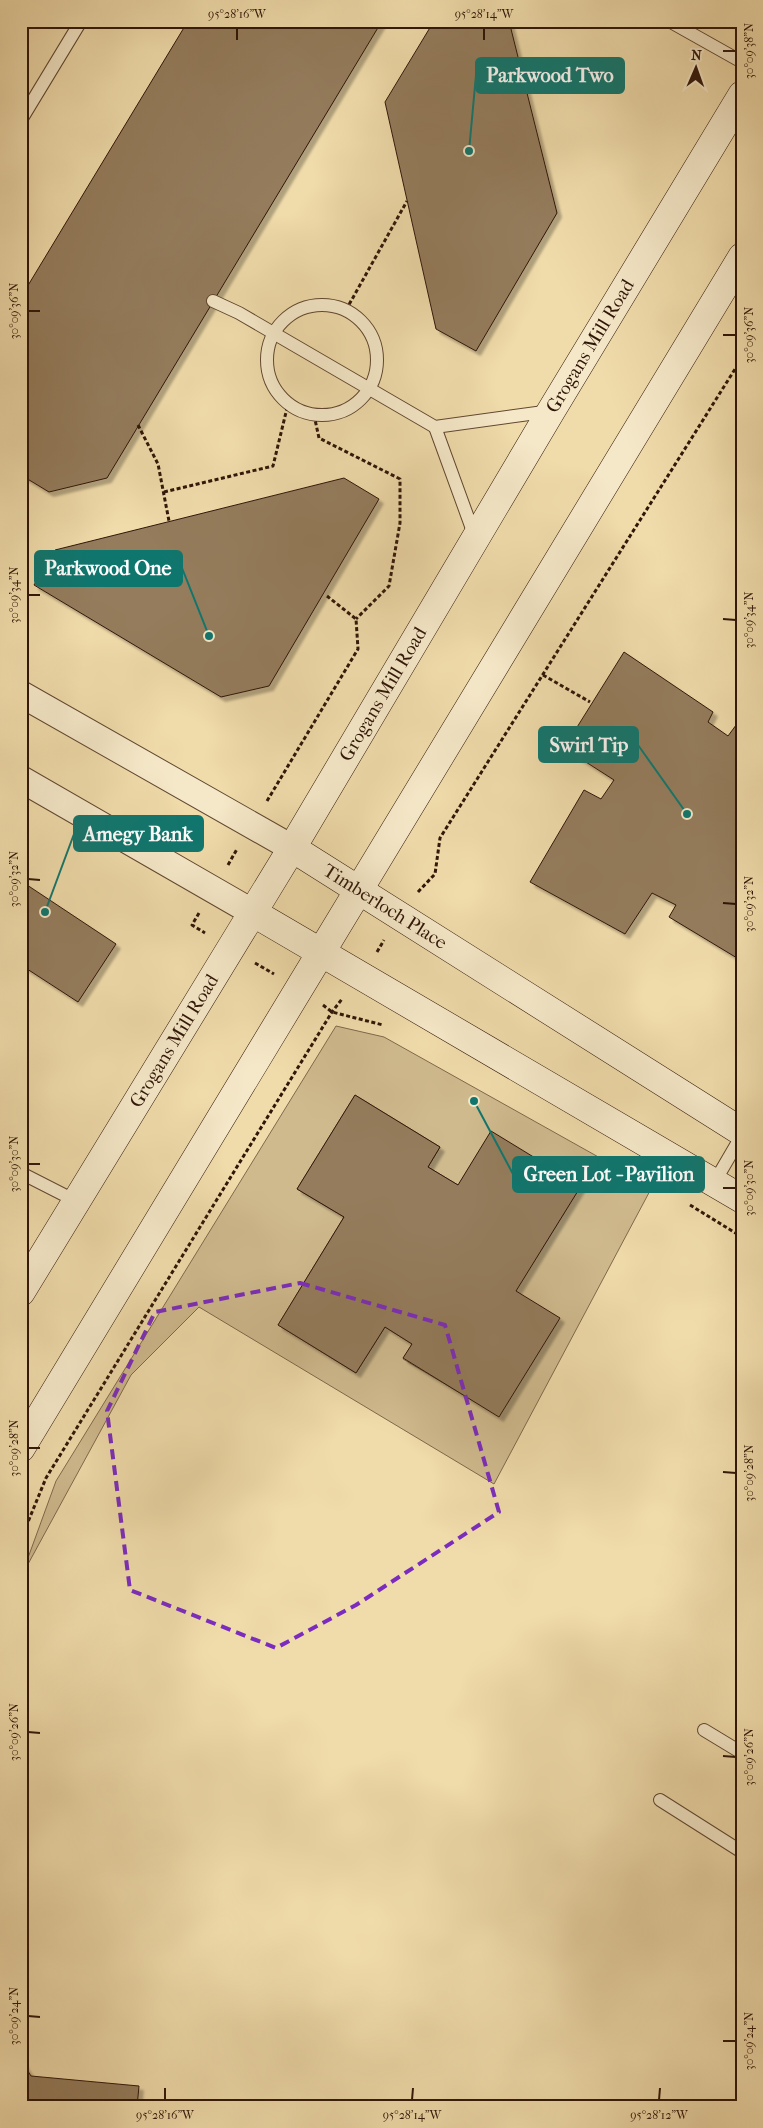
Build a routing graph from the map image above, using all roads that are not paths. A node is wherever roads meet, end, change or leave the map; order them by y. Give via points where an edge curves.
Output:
1 (81, 21) edge
2 (669, 21) edge
3 (742, 62) edge
4 (742, 95) edge
5 (21, 120) edge
6 (742, 257) edge
7 (213, 301) dead end
8 (273, 334) junction
9 (369, 389) junction
10 (551, 411) junction
11 (435, 427) junction
12 (476, 538) junction
13 (21, 694) edge
14 (21, 779) edge
15 (292, 848) junction
16 (360, 890) junction
17 (252, 912) junction
18 (321, 952) junction
19 (742, 1134) edge
20 (21, 1173) edge
21 (714, 1183) junction
22 (742, 1199) edge
23 (76, 1201) junction
24 (21, 1292) edge
25 (21, 1448) edge
26 (704, 1730) dead end
27 (742, 1753) edge
28 (660, 1800) dead end
29 (742, 1852) edge

1 - 5 lane
2 - 3 lane
4 - 10 main road, Grogans Mill Road
6 - 16 main road
7 - 8 lane
8 - 9 lane
8 - 9 lane via 267,352 268,375 281,398 297,410 314,415 334,414 346,410
8 - 9 lane via 286,317 308,307 327,305 346,310 368,330 375,344 377,363
9 - 11 lane
10 - 11 lane
10 - 12 main road, Grogans Mill Road
11 - 12 lane
12 - 15 main road, Grogans Mill Road
13 - 15 street, Timberloch Place
14 - 17 street
15 - 16 main road, Timberloch Place
15 - 17 main road, Grogans Mill Road
16 - 18 main road
16 - 19 main road, Timberloch Place
17 - 18 main road
17 - 23 main road, Grogans Mill Road
18 - 21 main road
18 - 25 main road
19 - 21 lane
20 - 23 lane
21 - 22 main road
23 - 24 main road, Grogans Mill Road
26 - 27 lane
28 - 29 lane

